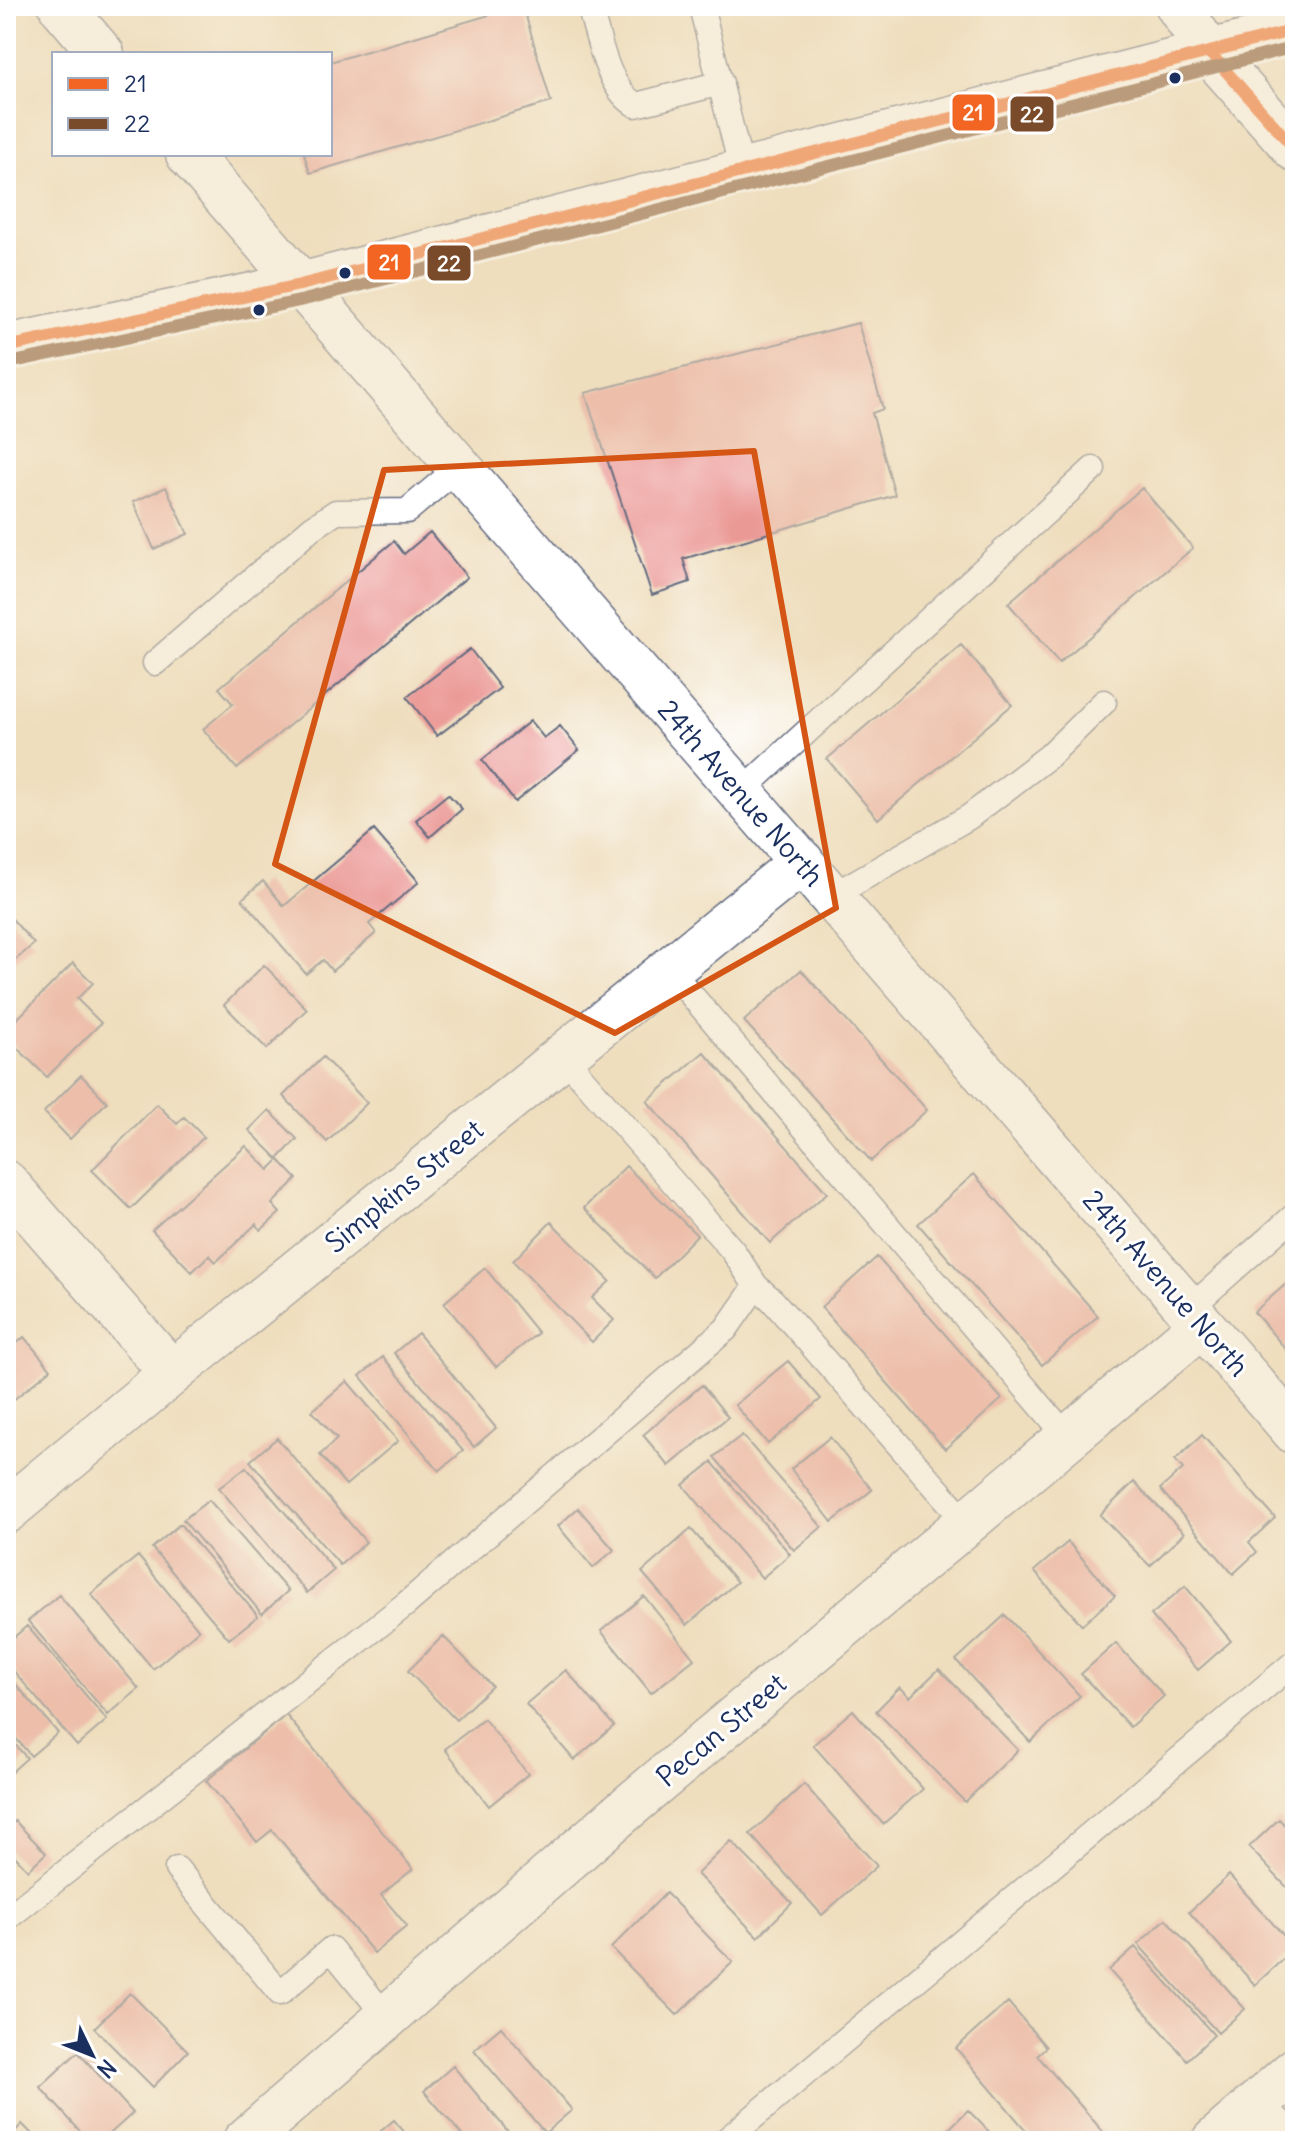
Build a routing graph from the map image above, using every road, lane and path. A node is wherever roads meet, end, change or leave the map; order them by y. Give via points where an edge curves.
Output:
1 (61, 6) edge
2 (589, 6) edge
3 (701, 6) edge
4 (1178, 6) edge
5 (1295, 30) edge
6 (100, 52) edge
7 (1209, 52) junction
8 (721, 83) junction
9 (1295, 149) edge
10 (190, 156) edge
11 (742, 171) junction
12 (300, 285) junction
13 (6, 347) edge
14 (459, 467) junction
15 (1093, 469) dead end
16 (155, 663) dead end
17 (1104, 702) dead end
18 (741, 792) junction
19 (802, 862) junction
20 (830, 897) junction
21 (670, 970) junction
22 (564, 1057) junction
23 (6, 1183) edge
24 (1295, 1215) edge
25 (756, 1286) junction
26 (1196, 1317) junction
27 (172, 1373) junction
28 (1295, 1432) edge
29 (1069, 1439) junction
30 (6, 1511) edge
31 (968, 1524) junction
32 (1295, 1662) edge
33 (177, 1869) dead end
34 (6, 1919) edge
35 (388, 2019) junction
36 (1295, 2070) edge
37 (1252, 2107) junction
38 (245, 2141) edge
39 (725, 2141) edge
40 (1214, 2141) edge
41 (1285, 2141) edge

1 - 6 street
2 - 8 lane via 614,83 626,100 636,105
3 - 8 lane
4 - 7 street
5 - 7 street
7 - 9 street
7 - 11 street
8 - 11 lane
10 - 12 street, 24th Avenue North
11 - 12 street
12 - 13 street
12 - 14 street, 24th Avenue North
14 - 16 lane via 407,511 336,512
14 - 18 street, 24th Avenue North
15 - 18 lane
17 - 20 lane via 1049,756 969,817
18 - 19 street, 24th Avenue North
19 - 20 street, 24th Avenue North
19 - 21 street, Simpkins Street
20 - 26 street, 24th Avenue North
21 - 22 street, Simpkins Street
21 - 29 lane
22 - 25 lane via 733,1251
22 - 27 street, Simpkins Street
23 - 27 street
24 - 26 lane
25 - 31 lane
25 - 34 lane via 726,1329 406,1604
26 - 28 street, 24th Avenue North
26 - 29 street, Pecan Street
27 - 30 street, Simpkins Street
29 - 31 street, Pecan Street
31 - 35 street, Pecan Street via 619,1815
32 - 39 lane
33 - 35 lane via 280,1993 331,1949
35 - 38 street, Pecan Street
36 - 37 street
37 - 40 street
37 - 41 street

